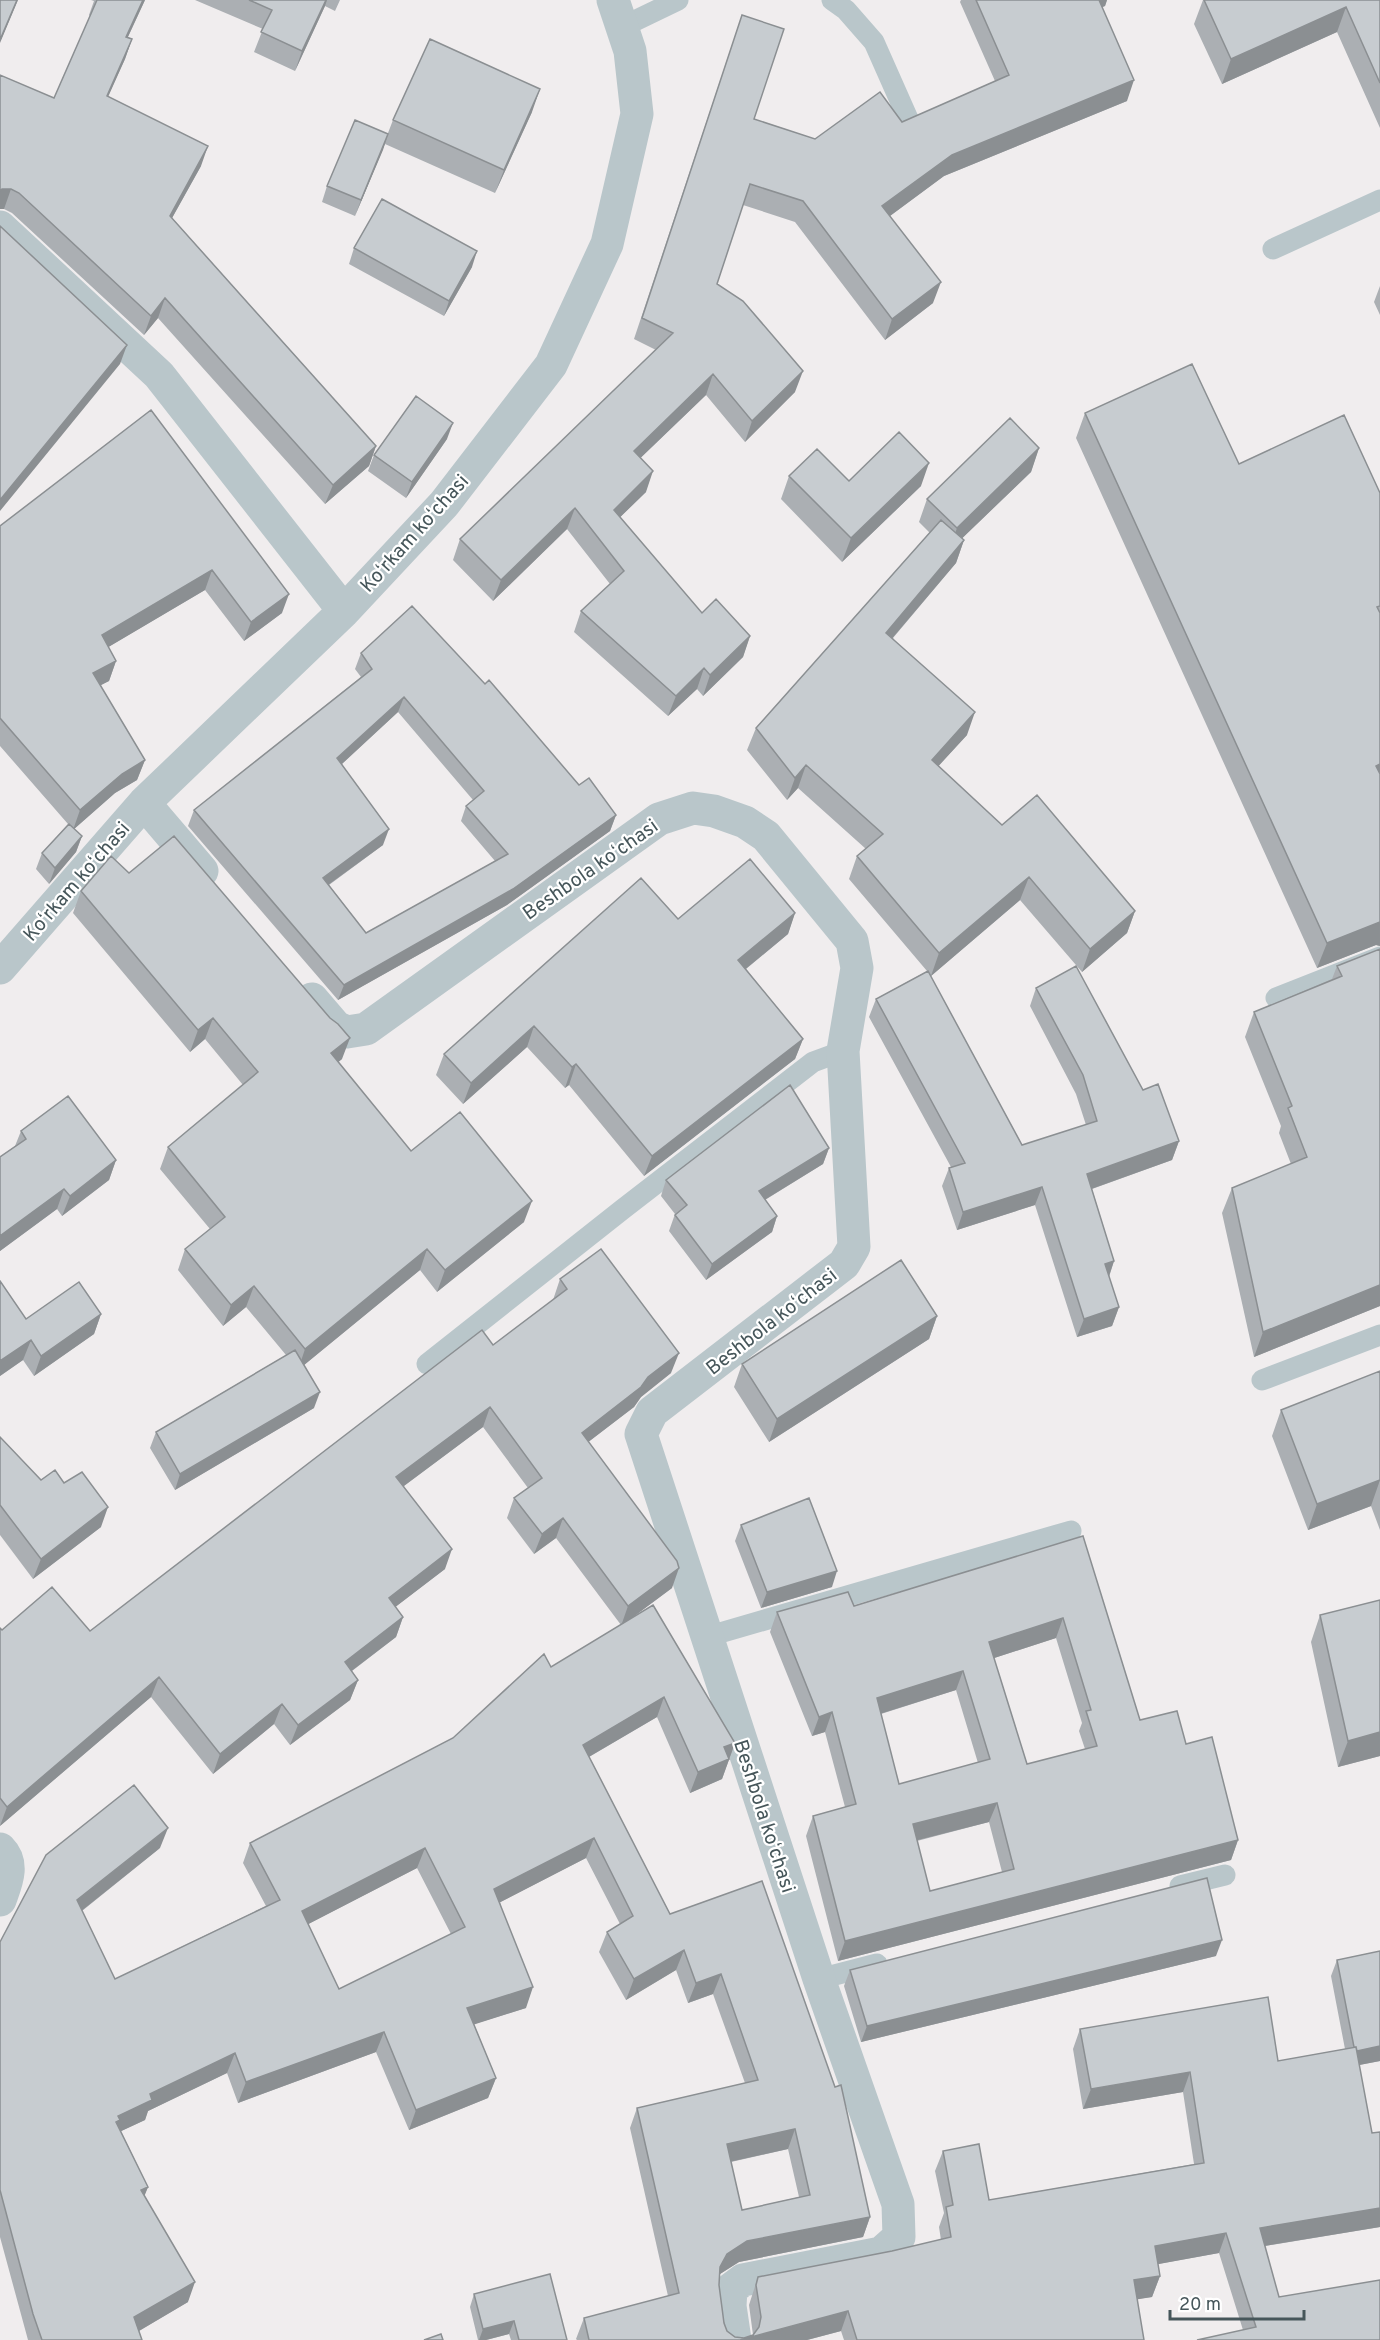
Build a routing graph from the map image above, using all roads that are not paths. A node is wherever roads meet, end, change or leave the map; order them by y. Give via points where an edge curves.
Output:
1 (678, 0) edge
2 (832, 0) edge
3 (617, 13) edge
4 (909, 121) edge
5 (1380, 200) edge
6 (0, 227) edge
7 (1273, 249) dead end
8 (344, 611) junction
9 (144, 803) junction
10 (220, 892) edge
11 (1380, 957) edge
12 (0, 968) edge
13 (290, 973) edge
14 (1276, 998) dead end
15 (843, 1051) junction
16 (1380, 1335) edge
17 (427, 1364) dead end
18 (1262, 1380) dead end
19 (1071, 1531) dead end
20 (706, 1637) junction
21 (0, 1849) edge
22 (1225, 1875) dead end
23 (1155, 1893) edge
24 (0, 1900) edge
25 (900, 1958) edge
26 (819, 1979) junction
27 (735, 2340) edge

1 - 3 lane
2 - 4 lane via 846,10 873,42
3 - 8 street, Koʻrkam koʻchasi via 630,51 637,114 607,244 551,365 444,504
5 - 7 lane
6 - 8 street via 159,375
8 - 9 street, Koʻrkam koʻchasi
9 - 10 street
9 - 12 street, Koʻrkam koʻchasi
11 - 14 lane
13 - 15 street, Beshbola koʻchasi via 336,1027 347,1032 366,1029 659,819 693,808 745,822 766,836 852,941 857,968
15 - 17 lane via 813,1062
15 - 20 street, Beshbola koʻchasi via 854,1247 844,1264 652,1412 641,1434
16 - 18 lane
19 - 20 lane
20 - 26 street, Beshbola koʻchasi
21 - 24 street via 6,1855 9,1876
22 - 23 lane
25 - 26 lane
26 - 27 street, Beshbola koʻchasi via 898,2204 899,2237 881,2253 743,2280 731,2289

